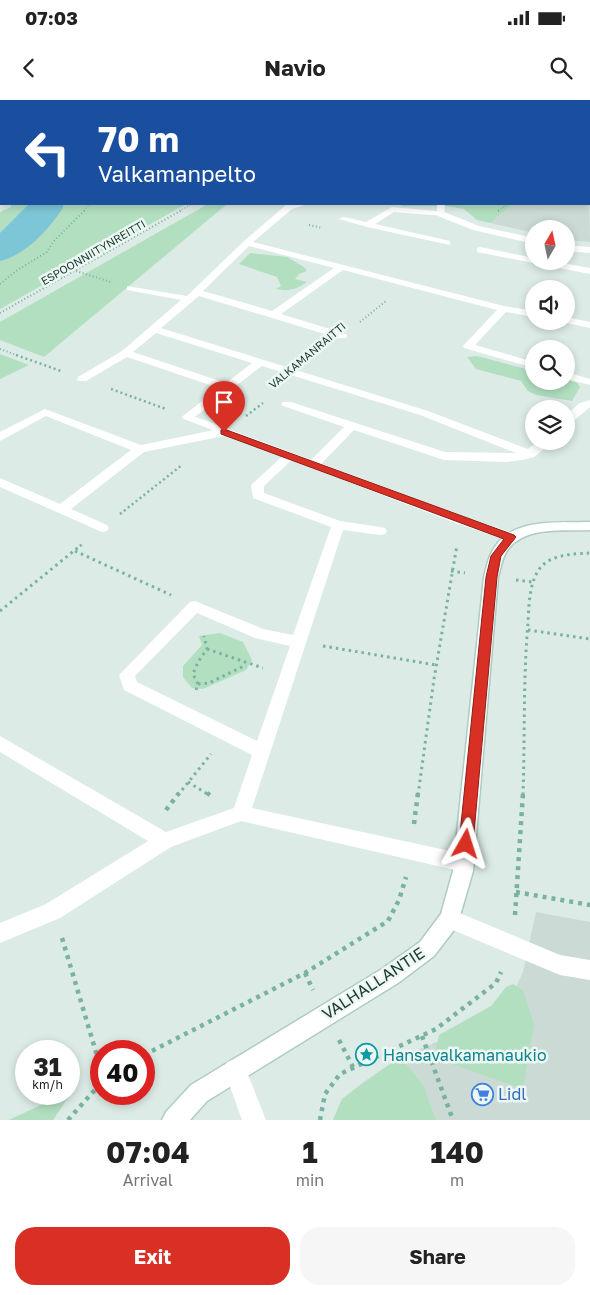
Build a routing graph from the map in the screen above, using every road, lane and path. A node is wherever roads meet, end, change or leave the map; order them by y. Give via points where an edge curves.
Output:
1 (89, 205) edge
2 (190, 205) edge
3 (299, 205) edge
4 (382, 205) edge
5 (441, 205) edge
6 (507, 205) edge
7 (392, 209) junction
8 (441, 214) junction
9 (343, 219) dead end
10 (368, 225) junction
11 (476, 228) junction
12 (525, 239) edge
13 (247, 243) junction
14 (447, 243) dead end
15 (575, 248) edge
16 (480, 250) dead end
17 (590, 250) edge
18 (525, 259) edge
19 (340, 268) junction
20 (575, 269) edge
21 (76, 270) junction
22 (590, 271) edge
23 (0, 284) edge
24 (408, 284) junction
25 (130, 288) joint
26 (193, 296) junction
27 (504, 309) junction
28 (525, 312) edge
29 (0, 314) edge
30 (273, 315) junction
31 (575, 322) edge
32 (590, 325) edge
33 (155, 329) junction
34 (342, 336) joint
35 (126, 353) junction
36 (260, 362) junction
37 (525, 362) edge
38 (300, 375) junction
39 (575, 378) edge
40 (82, 379) dead end
41 (590, 382) edge
42 (228, 387) junction
43 (590, 403) edge
44 (287, 404) dead end
45 (575, 414) edge
46 (352, 425) junction
47 (224, 432) junction
48 (0, 437) edge
49 (140, 449) junction
50 (535, 450) edge
51 (530, 454) junction
52 (290, 456) junction
53 (186, 462) dead end
54 (313, 465) junction
55 (0, 482) edge
56 (62, 509) junction
57 (463, 521) junction
58 (338, 525) junction
59 (590, 526) edge
60 (102, 528) junction
61 (380, 531) dead end
62 (511, 537) junction
63 (74, 551) junction
64 (590, 553) edge
65 (200, 608) junction
66 (0, 611) edge
67 (528, 630) junction
68 (590, 639) edge
69 (299, 642) junction
70 (207, 649) junction
71 (247, 664) junction
72 (436, 665) junction
73 (288, 674) junction
74 (198, 684) junction
75 (186, 714) junction
76 (227, 734) junction
77 (0, 743) edge
78 (262, 752) junction
79 (241, 813) junction
80 (156, 836) junction
81 (410, 851) junction
82 (464, 863) junction
83 (516, 892) junction
84 (590, 905) edge
85 (54, 911) junction
86 (450, 919) junction
87 (0, 933) edge
88 (513, 946) junction
89 (590, 970) edge
90 (422, 1036) junction
91 (92, 1040) edge
92 (155, 1049) edge
93 (235, 1070) junction
94 (90, 1096) edge
95 (68, 1120) edge
96 (174, 1120) edge
97 (254, 1120) edge
98 (320, 1120) edge
99 (453, 1120) edge

1 - 23 path via 47,252
2 - 21 path, ESPOONNIITYNREITTI
3 - 13 street via 289,207
4 - 7 street
5 - 8 street
6 - 11 path
7 - 8 street
7 - 10 street
8 - 11 street
9 - 10 street
10 - 14 street
11 - 12 street
13 - 19 street
13 - 26 street
15 - 17 street
16 - 18 street
19 - 24 street
19 - 30 street
20 - 22 street
21 - 25 path
21 - 29 path, ESPOONNIITYNREITTI
24 - 27 street
24 - 34 path, VALKAMANRAITTI
25 - 26 street
26 - 30 street
26 - 33 street
27 - 28 street
27 - 37 street via 468,346
30 - 34 street
31 - 32 street
33 - 35 street
33 - 36 street
35 - 40 street
35 - 42 street
36 - 38 street
36 - 42 street
38 - 47 path, VALKAMANRAITTI
38 - 51 street via 424,413
39 - 41 street
42 - 47 street via 188,417
43 - 45 street
44 - 46 street
46 - 51 street via 444,456 507,458
46 - 54 street
47 - 49 street
47 - 52 street
48 - 49 street via 45,412
49 - 56 street
50 - 51 street
52 - 54 street
52 - 58 street via 257,485 258,495
53 - 60 path
54 - 57 street
55 - 56 street
56 - 60 street
57 - 62 street
57 - 72 path via 453,534 457,548
58 - 61 street
58 - 69 street
59 - 62 street via 530,530
60 - 63 path
62 - 82 street, VALHALLANTIE via 496,556 491,577
63 - 65 path
63 - 66 path
64 - 67 path via 548,560 537,571 532,582
65 - 69 street via 260,634
65 - 70 path
65 - 75 street via 127,675 130,686
67 - 68 path
67 - 83 path
69 - 72 path
69 - 73 street
70 - 71 path
70 - 74 path via 192,674
71 - 73 path
71 - 74 path via 209,683
72 - 81 path
73 - 78 street
74 - 75 path
75 - 76 street
76 - 78 street
76 - 80 path
77 - 80 street
78 - 79 street
79 - 80 street
79 - 81 street
80 - 85 street
81 - 82 street
81 - 92 path via 403,891 388,921 305,973
82 - 86 street, VALHALLANTIE
83 - 84 path
83 - 88 path
85 - 87 street
85 - 91 path
86 - 88 street
86 - 93 street, VALHALLANTIE via 427,950 390,976
88 - 89 street via 560,964
88 - 90 path via 496,983
90 - 98 path via 340,1074 325,1094
90 - 99 path
93 - 96 street, VALHALLANTIE via 198,1093
93 - 97 street
94 - 95 path

